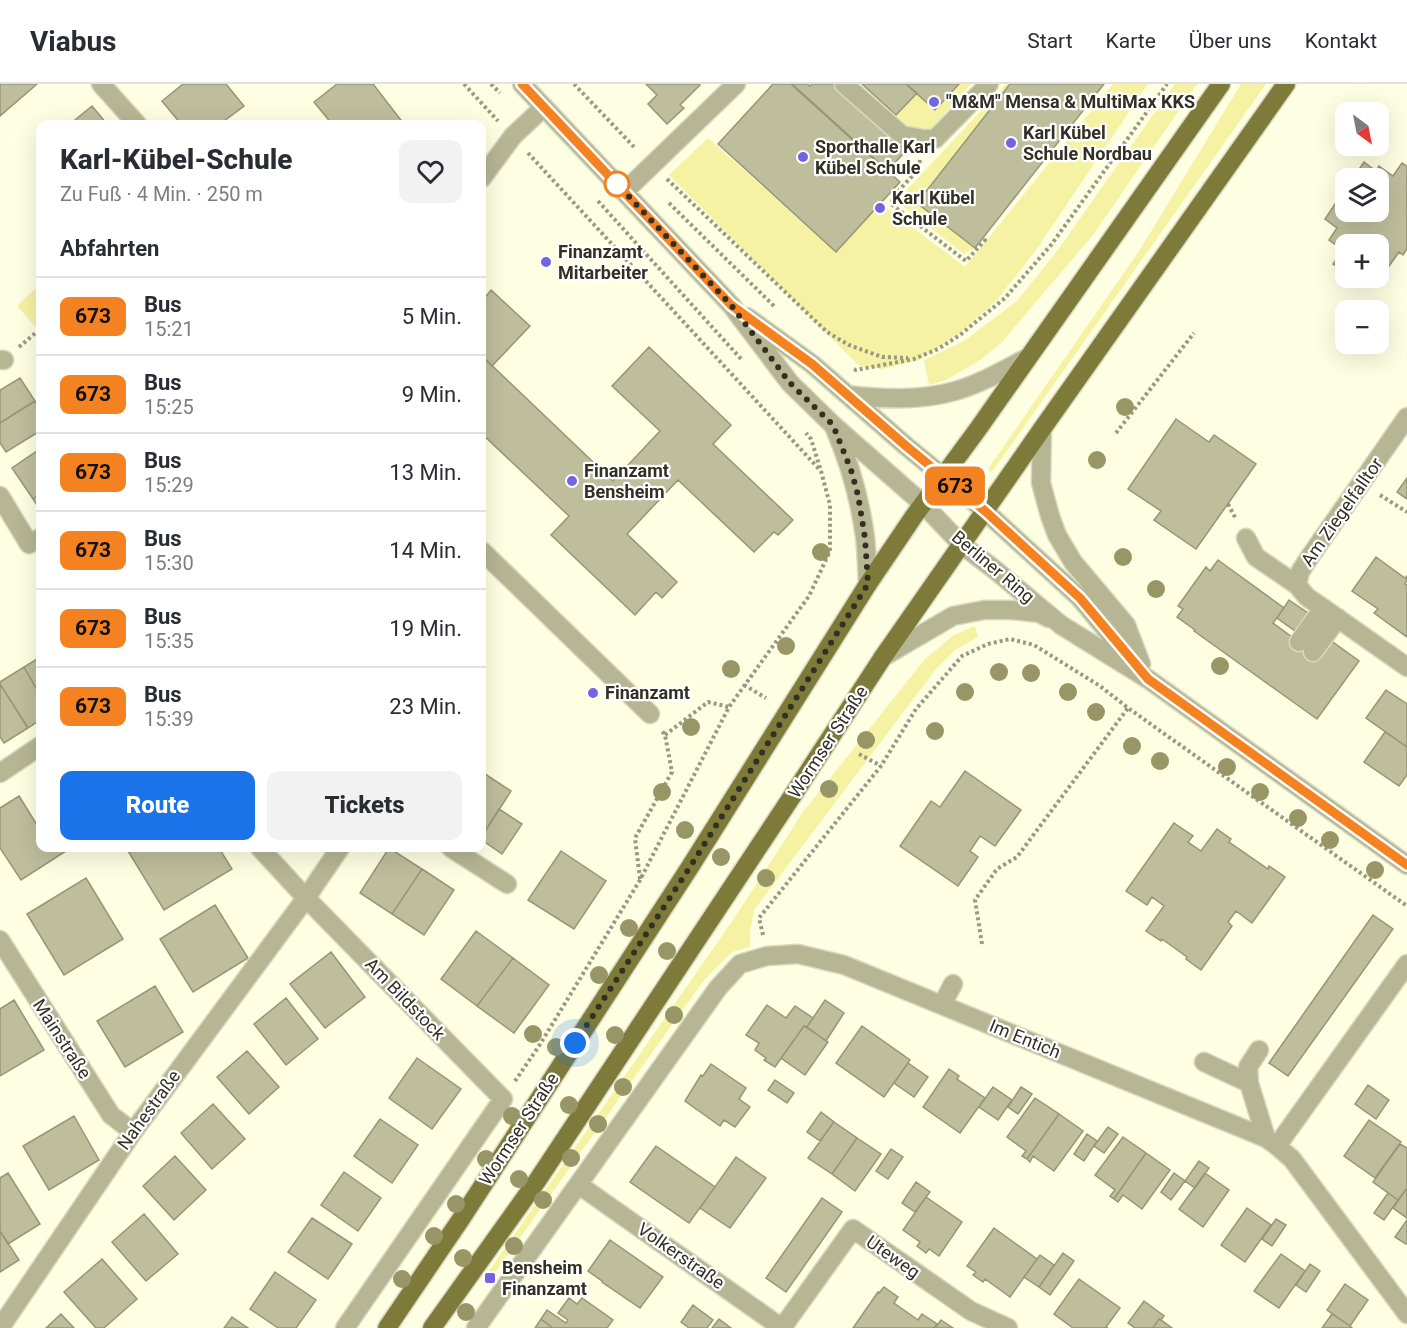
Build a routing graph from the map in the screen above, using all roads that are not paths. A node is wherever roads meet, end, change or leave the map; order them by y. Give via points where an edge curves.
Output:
1 (101, 84) edge
2 (522, 84) edge
3 (736, 84) edge
4 (844, 84) edge
5 (989, 84) edge
6 (1221, 84) edge
7 (1286, 84) edge
8 (544, 107) junction
9 (133, 120) edge
10 (486, 173) edge
11 (625, 191) junction
12 (731, 305) junction
13 (1027, 358) junction
14 (847, 395) junction
15 (1407, 417) edge
16 (833, 425) junction
17 (1042, 429) junction
18 (944, 476) junction
19 (0, 496) edge
20 (923, 504) junction
21 (985, 511) junction
22 (1246, 538) dead end
23 (36, 540) edge
24 (962, 545) junction
25 (486, 555) edge
26 (868, 584) junction
27 (1297, 585) junction
28 (1323, 608) junction
29 (1338, 618) junction
30 (1061, 625) junction
31 (883, 657) junction
32 (1407, 667) edge
33 (1148, 679) junction
34 (650, 714) road end
35 (36, 749) edge
36 (0, 773) edge
37 (264, 852) edge
38 (337, 852) edge
39 (457, 852) edge
40 (1407, 865) edge
41 (507, 884) dead end
42 (306, 898) junction
43 (0, 940) edge
44 (6, 964) edge
45 (1407, 964) edge
46 (953, 984) dead end
47 (942, 1005) junction
48 (1259, 1050) dead end
49 (1204, 1062) dead end
50 (1249, 1083) junction
51 (503, 1099) joint
52 (133, 1132) junction
53 (1272, 1142) junction
54 (579, 1185) junction
55 (1407, 1314) edge
56 (1407, 1322) edge
57 (0, 1328) edge
58 (345, 1328) edge
59 (387, 1328) edge
60 (432, 1328) edge
61 (476, 1328) edge
62 (782, 1328) edge
63 (1008, 1328) edge
64 (1403, 1328) edge

1 - 9 street
2 - 8 street, Berliner Ring
3 - 11 street
4 - 5 street via 902,135 924,139 935,139
6 - 13 main road, Wormser Straße
7 - 17 main road, Wormser Straße
8 - 10 street via 513,136
8 - 11 street, Berliner Ring
11 - 12 street, Berliner Ring
12 - 14 street, Berliner Ring via 812,364
12 - 16 street, Berliner Ring via 790,383
13 - 14 street via 954,391 919,398
13 - 18 main road, Wormser Straße
14 - 18 street, Berliner Ring
15 - 27 street, Am Ziegelfalltor via 1309,558
16 - 20 street, Berliner Ring
16 - 26 street via 858,495
17 - 21 main road, Wormser Straße
17 - 33 street via 1041,483 1057,535 1073,562 1126,626
18 - 20 main road, Wormser Straße
18 - 21 street, Berliner Ring
19 - 23 street via 29,544
20 - 24 street, Berliner Ring
20 - 26 main road, Wormser Straße
21 - 24 main road, Wormser Straße
21 - 33 street, Berliner Ring via 1080,598
22 - 27 street via 1256,557
24 - 30 street, Berliner Ring
24 - 31 main road, Wormser Straße
25 - 34 street
26 - 59 main road, Wormser Straße via 683,877
27 - 28 street, Am Ziegelfalltor
28 - 29 street, Am Ziegelfalltor
28 - 29 street via 1306,647
29 - 32 street, Am Ziegelfalltor
30 - 31 street via 1039,613 984,610 952,616
30 - 33 street, Berliner Ring
31 - 60 main road, Wormser Straße via 543,1171
33 - 40 street, Berliner Ring
35 - 36 street
37 - 42 street, Am Bildstock
38 - 42 street
39 - 41 street
42 - 51 street, Am Bildstock
42 - 52 street, Nahestraße
43 - 44 street, Mainstraße
44 - 52 street, Mainstraße via 111,1115
45 - 53 street
46 - 47 street
47 - 53 street, Im Entich
47 - 54 street, Im Entich via 844,965 798,954 767,956 740,964 718,988
48 - 50 street via 1248,1067
49 - 50 street
50 - 53 street
51 - 58 street, Wormser Straße
52 - 57 street, Nahestraße
53 - 55 street, Im Entich via 1292,1159
54 - 61 street
54 - 62 street, Volkerstraße
56 - 64 street
62 - 63 street, Uteweg via 853,1229 971,1311

